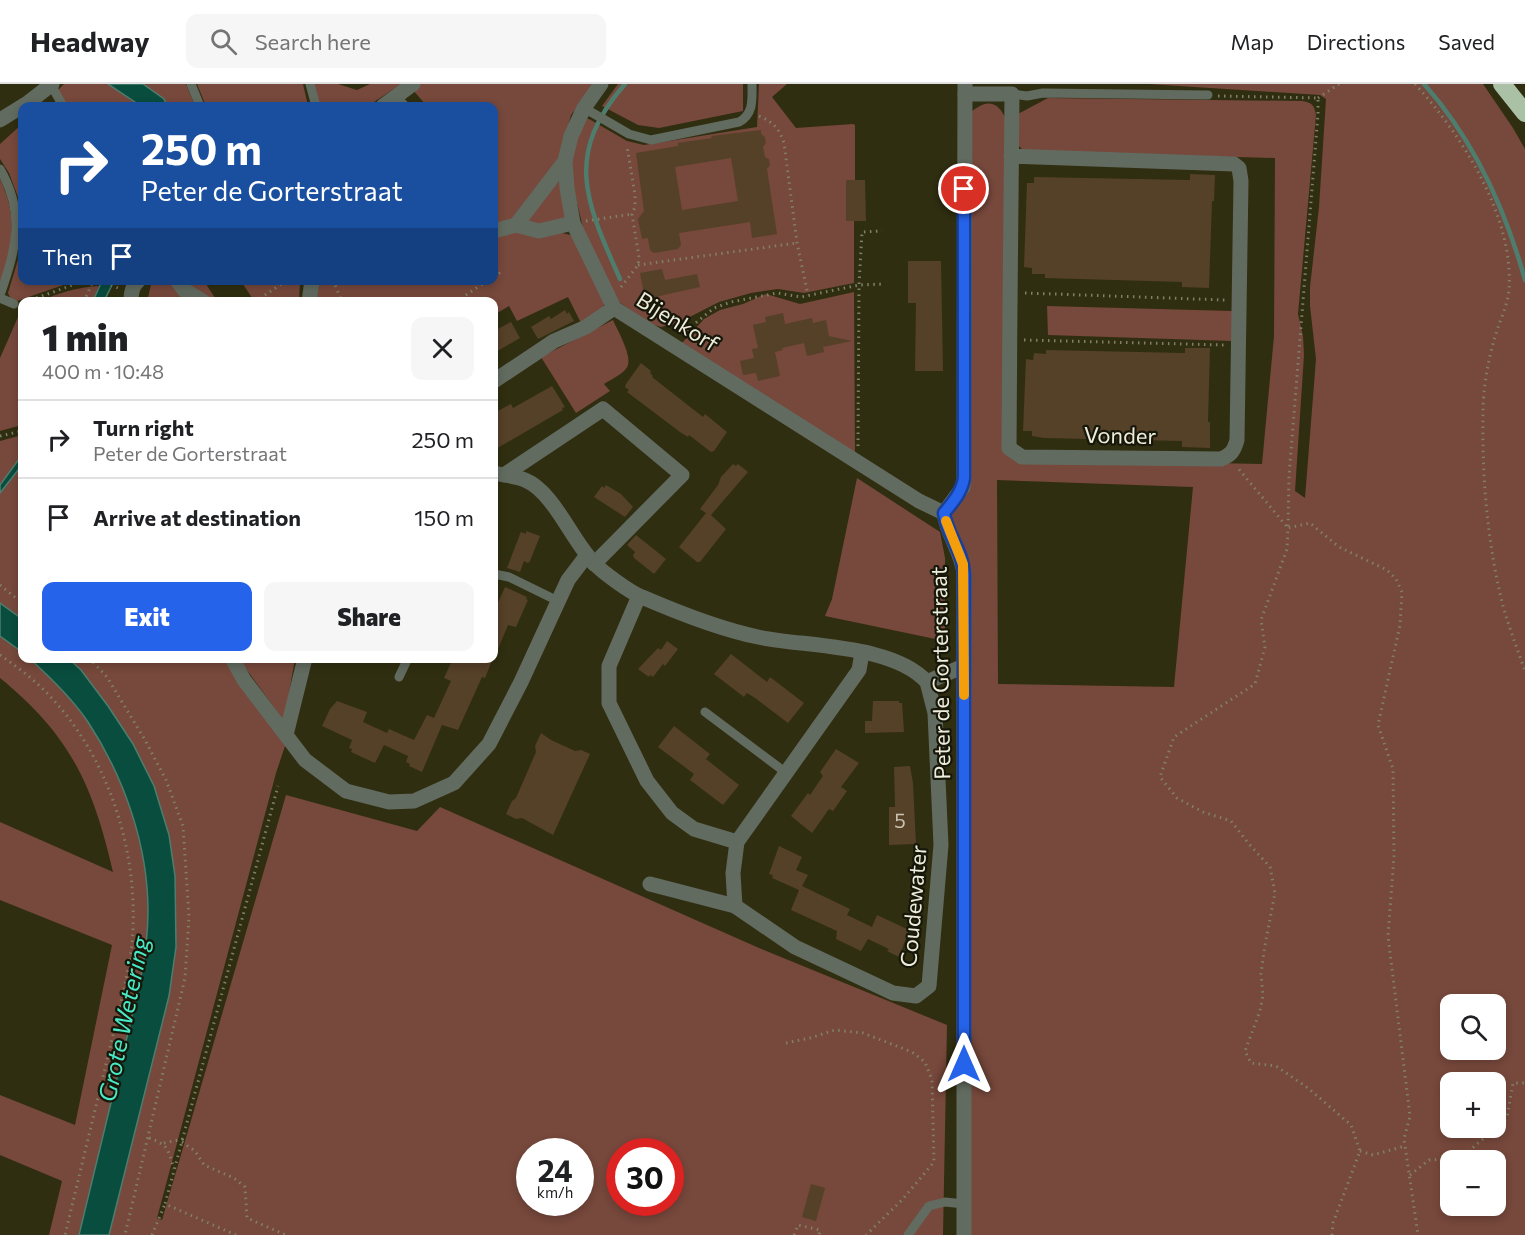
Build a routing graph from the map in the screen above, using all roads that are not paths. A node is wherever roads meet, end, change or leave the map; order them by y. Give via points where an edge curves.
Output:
1 (51, 84) edge
2 (191, 84) edge
3 (310, 84) edge
4 (413, 84) edge
5 (601, 84) edge
6 (752, 84) edge
7 (1502, 84) edge
8 (965, 89) edge
9 (1011, 94) junction
10 (1209, 95) road end
11 (401, 101) edge
12 (29, 102) edge
13 (61, 102) edge
14 (198, 102) edge
15 (315, 102) edge
16 (18, 109) edge
17 (588, 110) junction
18 (1525, 113) edge
19 (0, 120) edge
20 (1011, 156) junction
21 (565, 161) junction
22 (0, 169) edge
23 (579, 222) junction
24 (516, 225) junction
25 (498, 230) edge
26 (180, 285) edge
27 (0, 296) edge
28 (196, 297) edge
29 (14, 304) dead end
30 (612, 304) junction
31 (498, 378) edge
32 (499, 474) edge
33 (944, 513) junction
34 (591, 559) junction
35 (498, 575) edge
36 (639, 596) junction
37 (558, 601) junction
38 (862, 653) junction
39 (235, 663) edge
40 (304, 663) edge
41 (406, 663) edge
42 (964, 666) junction
43 (399, 677) dead end
44 (927, 682) junction
45 (705, 712) dead end
46 (286, 735) junction
47 (785, 772) junction
48 (737, 842) junction
49 (650, 884) dead end
50 (735, 906) junction
51 (964, 1204) junction
52 (908, 1235) edge
53 (964, 1235) edge

1 - 12 street
1 - 13 lane
2 - 14 lane
3 - 15 lane
4 - 11 street
5 - 17 street, Bijenkorf
6 - 17 lane via 752,106 739,122 651,140 629,134
7 - 18 highway
8 - 9 street
8 - 33 street via 964,478 963,487
9 - 10 lane
9 - 20 street, Vonder
16 - 19 street
17 - 21 street, Bijenkorf via 571,136
20 - 20 street, Vonder via 1009,447 1022,457 1228,456 1237,440 1239,168
21 - 23 street, Bijenkorf via 567,188
21 - 24 street
22 - 27 lane via 14,199 17,227 12,260
23 - 24 street via 539,231
23 - 30 street, Bijenkorf
24 - 25 street
26 - 28 street
27 - 29 lane
30 - 31 street via 586,327 554,341
30 - 33 street, Bijenkorf via 858,463
32 - 34 street via 526,480 546,497
32 - 34 street via 603,409 682,475
33 - 42 street, Peter de Gorterstraat via 963,564
34 - 36 street
34 - 37 street via 568,580
35 - 37 lane
36 - 38 street via 704,622 758,637
36 - 48 street via 609,666 609,703 647,781 672,813 694,829
37 - 46 street via 489,744 454,783 414,801 389,802 346,791 305,760
38 - 44 street via 890,658
38 - 47 street via 859,670
39 - 46 street
40 - 46 street
41 - 43 lane
42 - 44 street
42 - 51 street, Peter de Gorterstraat
44 - 50 street, Coudewater via 935,713 941,845 929,986 916,996 893,993 795,947
45 - 47 lane
47 - 48 street
48 - 50 street via 733,873
49 - 50 street, Coudewater
51 - 52 lane via 945,1202 928,1206
51 - 53 street, Peter de Gorterstraat

